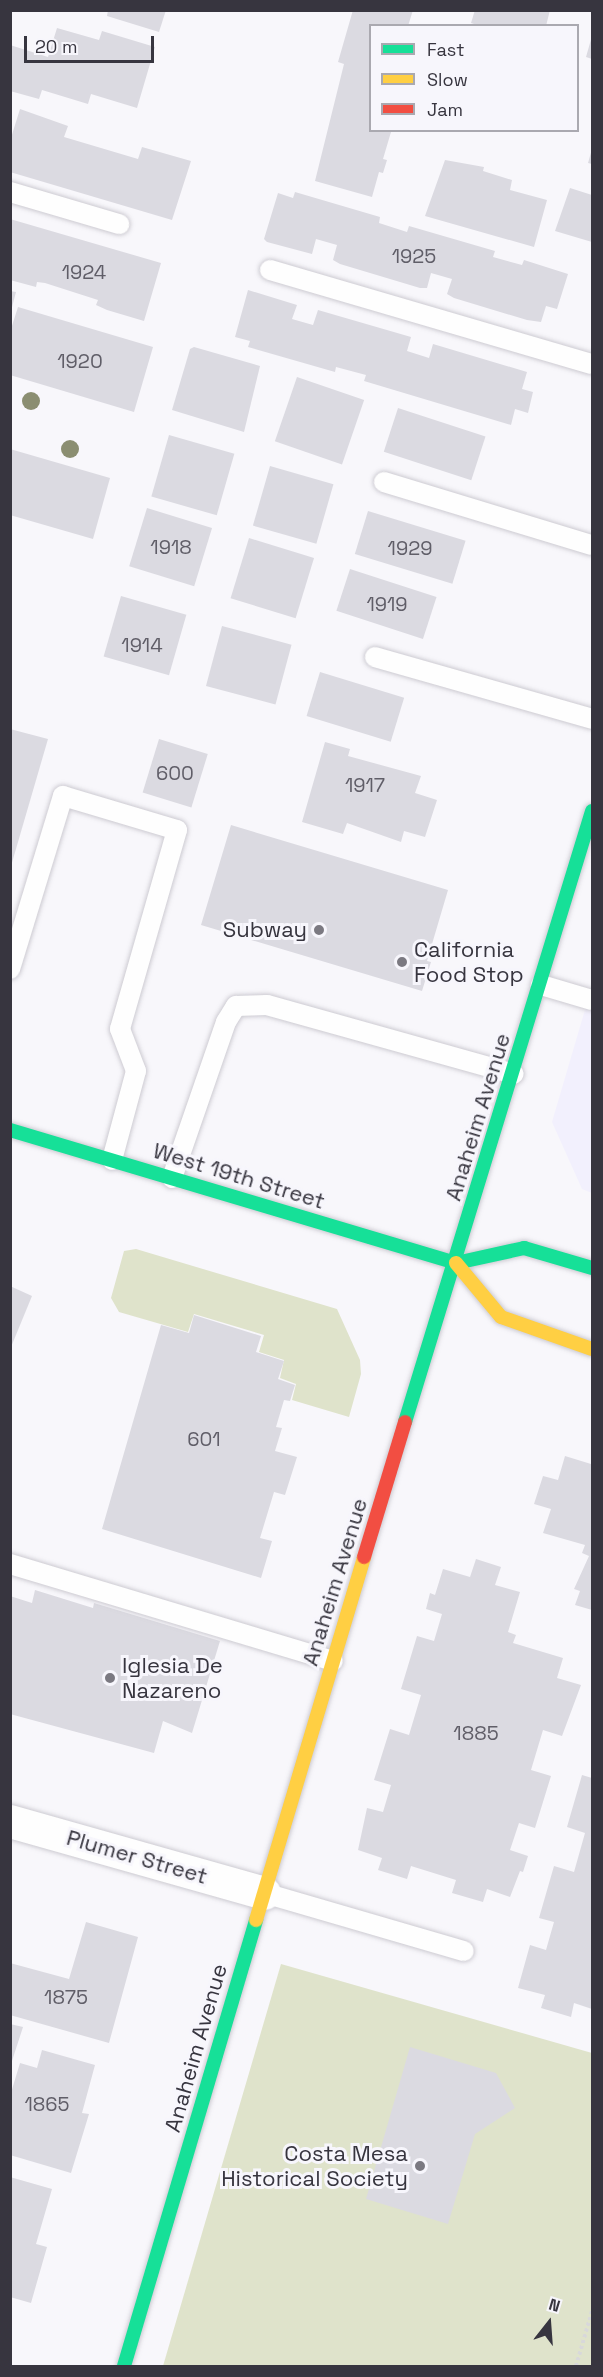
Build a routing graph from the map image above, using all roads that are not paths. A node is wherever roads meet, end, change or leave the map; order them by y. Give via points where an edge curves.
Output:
1 (10, 192) edge
2 (119, 224) dead end
3 (270, 270) dead end
4 (592, 364) edge
5 (384, 482) dead end
6 (592, 545) edge
7 (375, 657) dead end
8 (592, 719) edge
9 (592, 811) edge
10 (589, 834) edge
11 (10, 969) edge
12 (540, 985) junction
13 (592, 1000) edge
14 (514, 1074) junction
15 (10, 1130) edge
16 (112, 1160) junction
17 (172, 1178) junction
18 (456, 1263) junction
19 (592, 1268) edge
20 (592, 1349) edge
21 (10, 1564) edge
22 (333, 1661) junction
23 (10, 1821) edge
24 (264, 1893) junction
25 (464, 1951) dead end
26 (124, 2367) edge

1 - 2 lane
3 - 4 lane
5 - 6 lane
7 - 8 lane
9 - 10 street, Anaheim Avenue
10 - 12 street, Anaheim Avenue
11 - 16 lane via 63,796 177,830 120,1029 136,1071
12 - 13 lane
12 - 14 street, Anaheim Avenue
14 - 17 lane via 267,1005 236,1006 226,1022
14 - 18 street, Anaheim Avenue
15 - 16 street, West 19th Street
16 - 17 street, West 19th Street
17 - 18 street, West 19th Street
18 - 19 street, West 19th Street via 524,1248
18 - 20 street via 501,1317
18 - 22 street, Anaheim Avenue
21 - 22 lane
22 - 24 street, Anaheim Avenue
23 - 24 street, Plumer Street
24 - 25 lane
24 - 26 street, Anaheim Avenue

